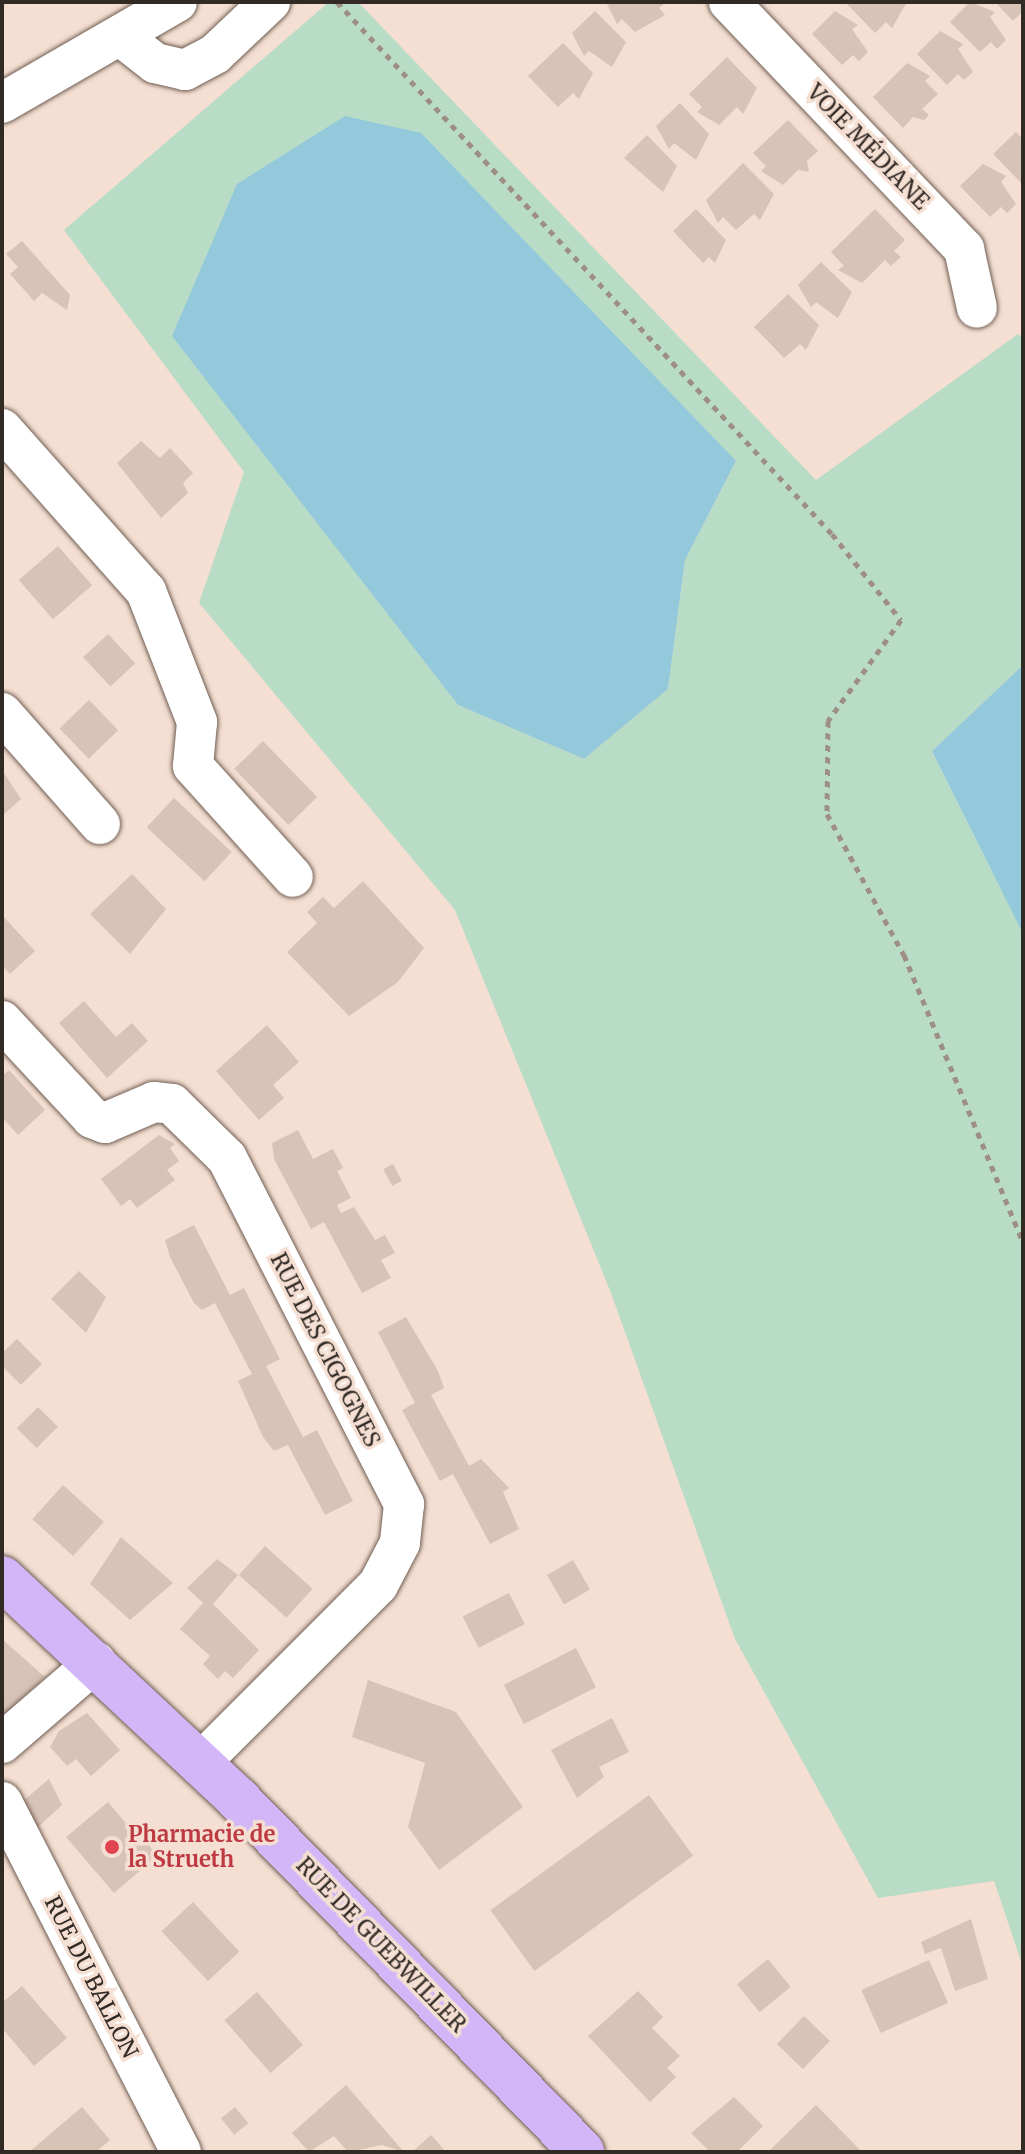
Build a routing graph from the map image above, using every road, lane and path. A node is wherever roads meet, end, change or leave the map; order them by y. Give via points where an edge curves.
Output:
1 (177, 2) edge
2 (270, 2) edge
3 (337, 2) edge
4 (729, 2) edge
5 (123, 38) junction
6 (2, 103) edge
7 (977, 308) dead end
8 (2, 429) edge
9 (2, 713) edge
10 (100, 824) dead end
11 (293, 877) dead end
12 (2, 1021) edge
13 (1023, 1242) edge
14 (2, 1578) edge
15 (96, 1662) junction
16 (2, 1743) edge
17 (200, 1763) junction
18 (2, 1802) edge
19 (181, 2152) edge
20 (582, 2152) edge

1 - 5 street
2 - 5 street via 215,54 185,70 155,63
3 - 13 path via 460,128 832,534 901,620 828,721 827,814 904,955
4 - 7 street, VOIE MÉDIANE via 964,249
5 - 6 street
8 - 11 street via 146,591 197,722 193,766
9 - 10 street
12 - 17 street, RUE DES CIGOGNES via 92,1118 105,1123 154,1102 172,1104 227,1158 404,1504 400,1543 378,1585
14 - 15 main road, RUE DE GUEBWILLER
15 - 16 street
15 - 17 main road, RUE DE GUEBWILLER
17 - 20 main road, RUE DE GUEBWILLER
18 - 19 street, RUE DU BALLON

